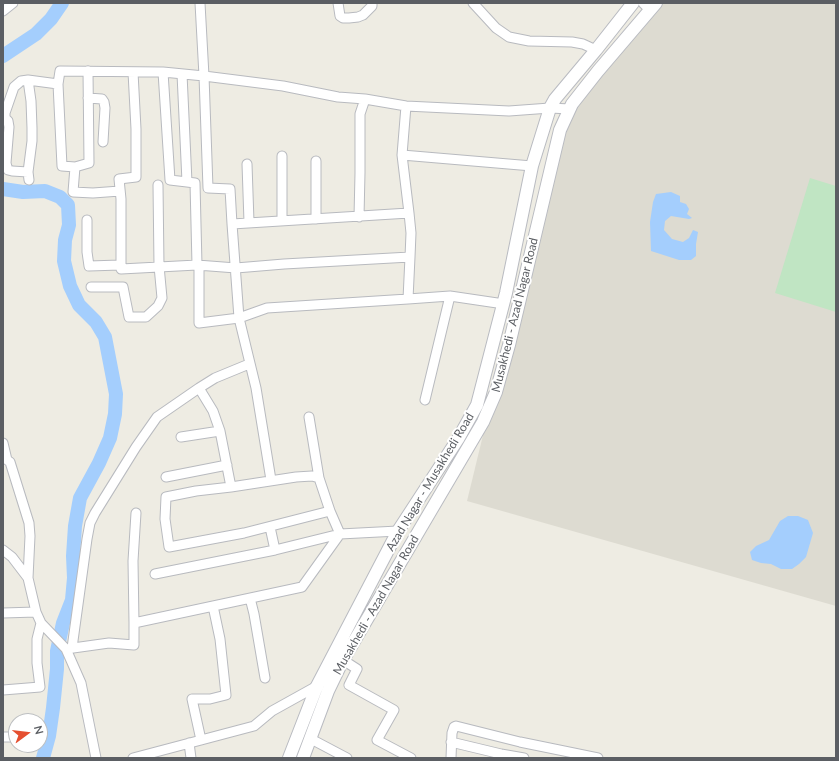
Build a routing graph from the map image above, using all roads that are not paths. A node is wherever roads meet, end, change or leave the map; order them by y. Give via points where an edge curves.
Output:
1 (13, 3) edge
2 (200, 3) edge
3 (338, 3) edge
4 (372, 3) edge
5 (473, 3) edge
6 (633, 3) edge
7 (650, 5) edge
8 (3, 11) edge
9 (596, 50) junction
10 (88, 71) junction
11 (133, 72) junction
12 (163, 72) junction
13 (182, 74) junction
14 (204, 76) junction
15 (28, 80) junction
16 (58, 84) junction
17 (88, 98) junction
18 (365, 99) junction
19 (553, 104) junction
20 (406, 106) junction
21 (570, 109) junction
22 (103, 142) dead end
23 (402, 155) junction
24 (282, 156) dead end
25 (316, 161) dead end
26 (247, 164) dead end
27 (532, 166) junction
28 (75, 167) junction
29 (187, 182) junction
30 (158, 185) dead end
31 (120, 191) junction
32 (409, 213) junction
33 (359, 217) junction
34 (316, 219) junction
35 (87, 220) dead end
36 (282, 220) junction
37 (249, 222) junction
38 (232, 224) junction
39 (410, 257) junction
40 (120, 265) junction
41 (197, 265) junction
42 (159, 266) junction
43 (236, 268) junction
44 (91, 287) dead end
45 (520, 294) junction
46 (450, 296) junction
47 (408, 299) junction
48 (505, 299) junction
49 (239, 318) junction
50 (249, 364) junction
51 (199, 388) junction
52 (425, 400) dead end
53 (309, 417) dead end
54 (220, 430) junction
55 (181, 437) dead end
56 (3, 443) edge
57 (5, 460) edge
58 (227, 465) junction
59 (166, 477) dead end
60 (319, 478) junction
61 (271, 480) junction
62 (231, 487) junction
63 (330, 511) junction
64 (136, 513) dead end
65 (270, 526) junction
66 (398, 532) junction
67 (340, 534) junction
68 (3, 550) edge
69 (275, 550) junction
70 (155, 574) dead end
71 (28, 578) junction
72 (250, 598) junction
73 (213, 606) junction
74 (36, 612) junction
75 (3, 613) edge
76 (41, 623) junction
77 (134, 623) junction
78 (67, 647) junction
79 (343, 660) junction
80 (265, 678) dead end
81 (322, 688) junction
82 (3, 690) edge
83 (311, 739) junction
84 (201, 740) junction
85 (451, 742) junction
86 (189, 743) junction
87 (149, 756) edge
88 (96, 758) edge
89 (133, 758) edge
90 (191, 758) edge
91 (289, 758) edge
92 (303, 758) edge
93 (346, 758) edge
94 (411, 758) edge
95 (451, 758) edge
96 (524, 758) edge
97 (598, 758) edge

1 - 8 street
2 - 14 street
3 - 4 street via 340,16 343,18 363,15
5 - 9 street via 508,37 529,41 572,42
6 - 9 main road
7 - 21 main road, Musakhedi - Azad Nagar Road
9 - 19 main road
10 - 11 street
10 - 16 street via 60,71
10 - 17 street
11 - 12 street
11 - 31 street via 136,177 119,179
12 - 13 street
12 - 29 street via 170,180
13 - 14 street
13 - 29 street
14 - 18 street
14 - 38 street via 208,188 230,189
15 - 15 street via 21,81 14,87 5,113 8,121 8,170 28,176 32,141
15 - 16 street
16 - 28 street via 62,166
17 - 22 street via 102,99 104,102
17 - 28 street via 89,163
18 - 20 street
18 - 33 street via 360,114
19 - 20 street via 509,111
19 - 21 street
19 - 27 main road, Azad Nagar - Musakhedi Road
20 - 23 street
21 - 45 main road, Musakhedi - Azad Nagar Road via 560,130
23 - 27 street
23 - 32 street
24 - 36 street
25 - 34 street
26 - 37 street
27 - 48 main road, Azad Nagar - Musakhedi Road
28 - 31 street via 73,192
29 - 41 street via 195,183
30 - 42 street
31 - 40 street
32 - 33 street
32 - 39 street
33 - 34 street
34 - 36 street
35 - 40 street via 89,266
36 - 37 street
37 - 38 street
38 - 43 street
39 - 43 street
39 - 47 street
40 - 42 street via 121,269
41 - 42 street
41 - 43 street
41 - 49 street via 199,323
42 - 44 street via 162,298 158,306 146,317 129,317 123,287
43 - 49 street
45 - 48 street
45 - 79 main road, Musakhedi - Azad Nagar Road via 496,392 483,422
46 - 47 street
46 - 48 street
46 - 52 street
47 - 49 street via 267,308
48 - 66 main road, Azad Nagar - Musakhedi Road via 477,405
49 - 50 street
50 - 51 street via 215,378
50 - 61 street via 256,388
51 - 54 street via 213,411
51 - 78 street via 157,418 95,513 90,523
53 - 60 street
54 - 55 street
54 - 58 street
56 - 57 street
57 - 71 street via 10,462 29,523
58 - 59 street
58 - 62 street
60 - 61 street via 312,476
60 - 63 street
61 - 62 street
62 - 65 street via 166,497 165,519 169,547
63 - 65 street
63 - 67 street
64 - 77 street via 133,561
65 - 69 street
66 - 67 street
66 - 81 main road, Azad Nagar - Musakhedi Road
67 - 69 street
67 - 72 street via 302,587
68 - 71 street via 12,557
69 - 70 street
71 - 74 street
72 - 73 street
72 - 80 street
73 - 77 street
73 - 84 street via 220,639 226,695 210,699 192,699
74 - 75 street
74 - 76 street
76 - 78 street
76 - 82 street via 37,639 40,687
77 - 78 street via 134,645 109,643
78 - 88 street via 80,683
79 - 81 main road, Musakhedi - Azad Nagar Road
79 - 94 street via 357,669 349,685 394,710 378,740
81 - 83 main road, Musakhedi - Azad Nagar Road
81 - 84 street via 272,711 254,726
81 - 91 main road, Azad Nagar - Musakhedi Road
83 - 92 main road, Musakhedi - Azad Nagar Road
83 - 93 street
84 - 86 street
85 - 95 street
85 - 96 street
85 - 97 street via 456,726
86 - 87 street
86 - 90 street
87 - 89 street

